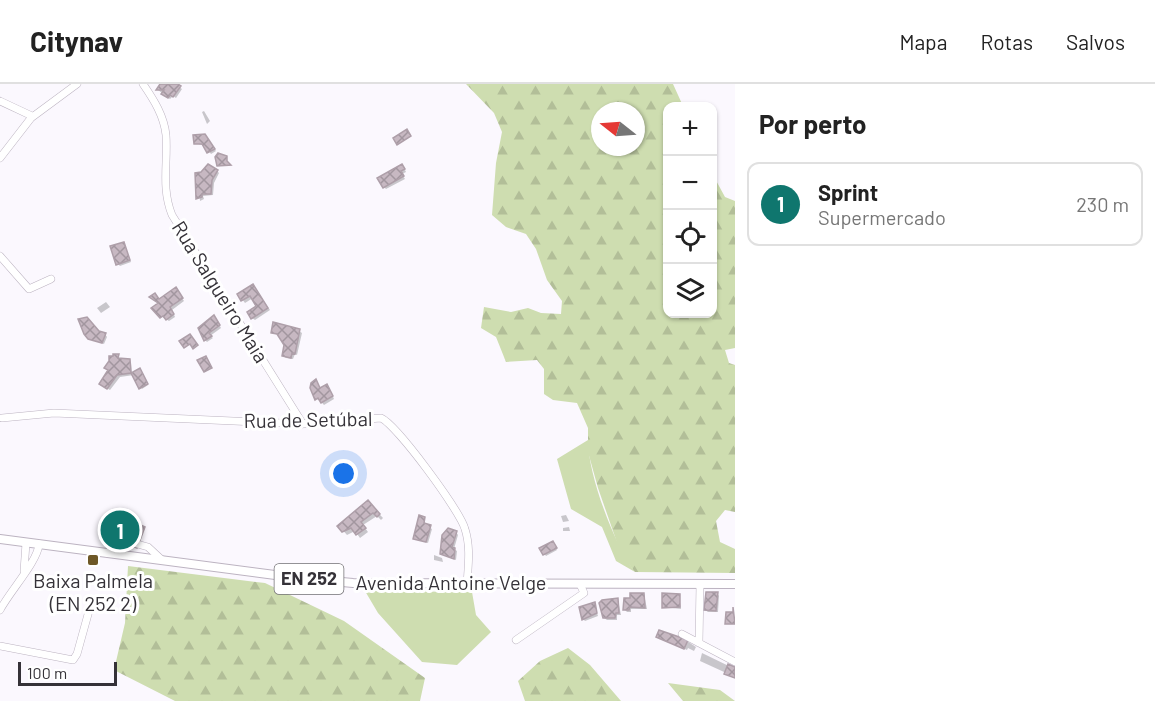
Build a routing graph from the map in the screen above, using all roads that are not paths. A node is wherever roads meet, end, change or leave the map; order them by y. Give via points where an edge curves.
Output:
1 (77, 84) edge
2 (143, 84) edge
3 (0, 101) edge
4 (33, 116) junction
5 (0, 158) edge
6 (0, 256) edge
7 (51, 279) dead end
8 (2, 418) dead end
9 (303, 424) junction
10 (0, 539) edge
11 (26, 543) junction
12 (39, 544) junction
13 (107, 553) junction
14 (162, 560) junction
15 (24, 571) junction
16 (580, 584) junction
17 (700, 584) junction
18 (735, 584) edge
19 (467, 585) junction
20 (92, 600) dead end
21 (0, 610) edge
22 (682, 634) dead end
23 (516, 640) dead end
24 (699, 643) junction
25 (0, 646) edge
26 (735, 662) edge

1 - 4 street
2 - 9 street, Rua Salgueiro Maia via 165,129 164,187 172,214
3 - 4 street
4 - 5 street
6 - 7 street via 29,290
8 - 9 street, Rua de Setúbal via 54,413
9 - 19 street, Rua de Setúbal via 377,417 390,423 452,503 465,527 470,549
10 - 11 main road, Avenida Antoine Velge / EN 252
11 - 12 main road, Avenida Antoine Velge / EN 252
11 - 15 street
12 - 13 main road, Avenida Antoine Velge / EN 252
12 - 15 street via 36,558
13 - 14 main road, Avenida Antoine Velge / EN 252
13 - 14 street via 123,540 148,547
14 - 19 main road, Avenida Antoine Velge / EN 252 via 353,583
15 - 21 street
16 - 17 main road, EN 252
16 - 19 main road, Avenida Antoine Velge / EN 252
16 - 23 street via 584,594
17 - 18 main road, EN 252
17 - 24 street
20 - 25 street via 73,660
22 - 24 street
24 - 26 street

